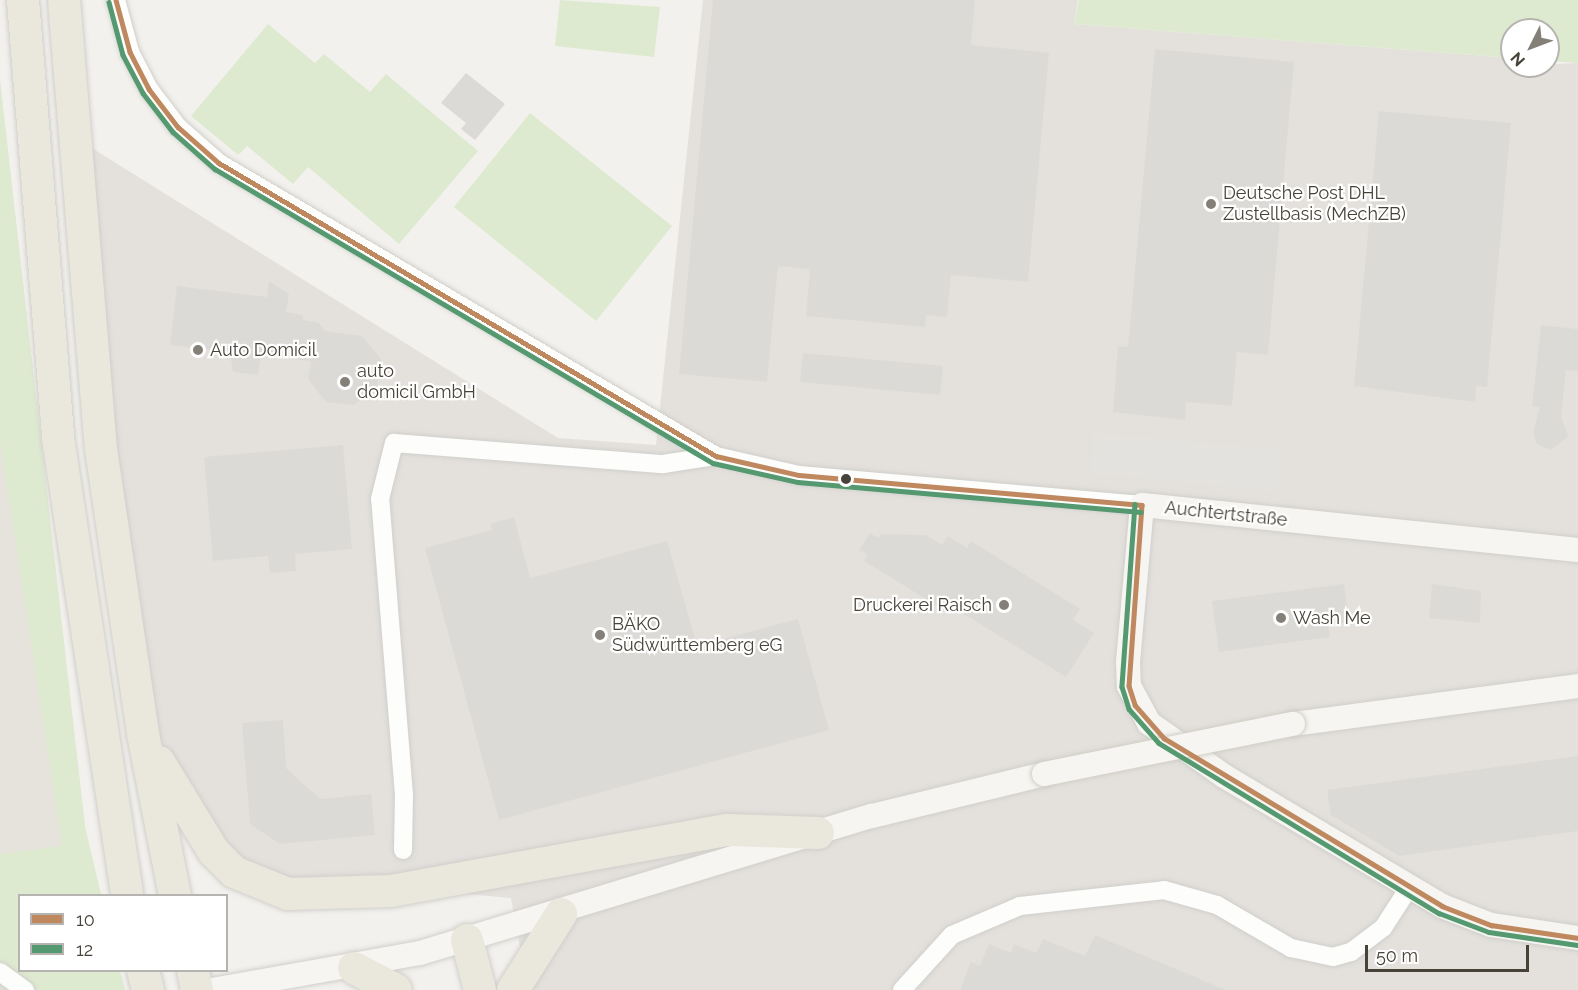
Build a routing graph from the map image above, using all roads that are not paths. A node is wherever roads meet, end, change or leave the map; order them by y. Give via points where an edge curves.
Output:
1 (23, 0) edge
2 (64, 0) edge
3 (117, 0) edge
4 (716, 456) junction
5 (1142, 505) junction
6 (1578, 550) edge
7 (1578, 686) edge
8 (143, 734) junction
9 (818, 833) junction
10 (403, 849) dead end
11 (1408, 889) junction
12 (127, 894) edge
13 (175, 894) edge
14 (561, 914) junction
15 (1578, 938) edge
16 (467, 940) junction
17 (354, 968) junction
18 (0, 972) edge
19 (144, 972) edge
20 (193, 972) edge
21 (26, 990) edge
22 (148, 990) edge
23 (197, 990) edge
24 (212, 990) edge
25 (396, 990) edge
26 (480, 990) edge
27 (513, 990) edge
28 (902, 990) edge

1 - 12 highway via 59,444
2 - 8 highway via 93,385
3 - 4 street, Auchtertstraße via 130,52 148,89 178,127 219,163
4 - 5 street, Auchtertstraße via 799,475
4 - 10 street via 663,464 394,443 380,499 404,795
5 - 6 main road, Auchtertstraße
5 - 11 main road via 1128,662 1135,705 1164,738
7 - 9 main road, bridge via 1293,724 1044,774
8 - 9 highway via 214,852 234,872 288,894 391,891 728,830
8 - 13 highway
9 - 14 main road
11 - 15 main road via 1491,925
11 - 28 street via 1383,928 1351,952 1333,957 1291,948 1217,904 1164,890 1020,906 952,935
14 - 16 main road
14 - 27 highway
16 - 17 main road
16 - 26 highway
17 - 24 main road
17 - 25 highway
18 - 21 street
19 - 22 highway
20 - 23 highway

